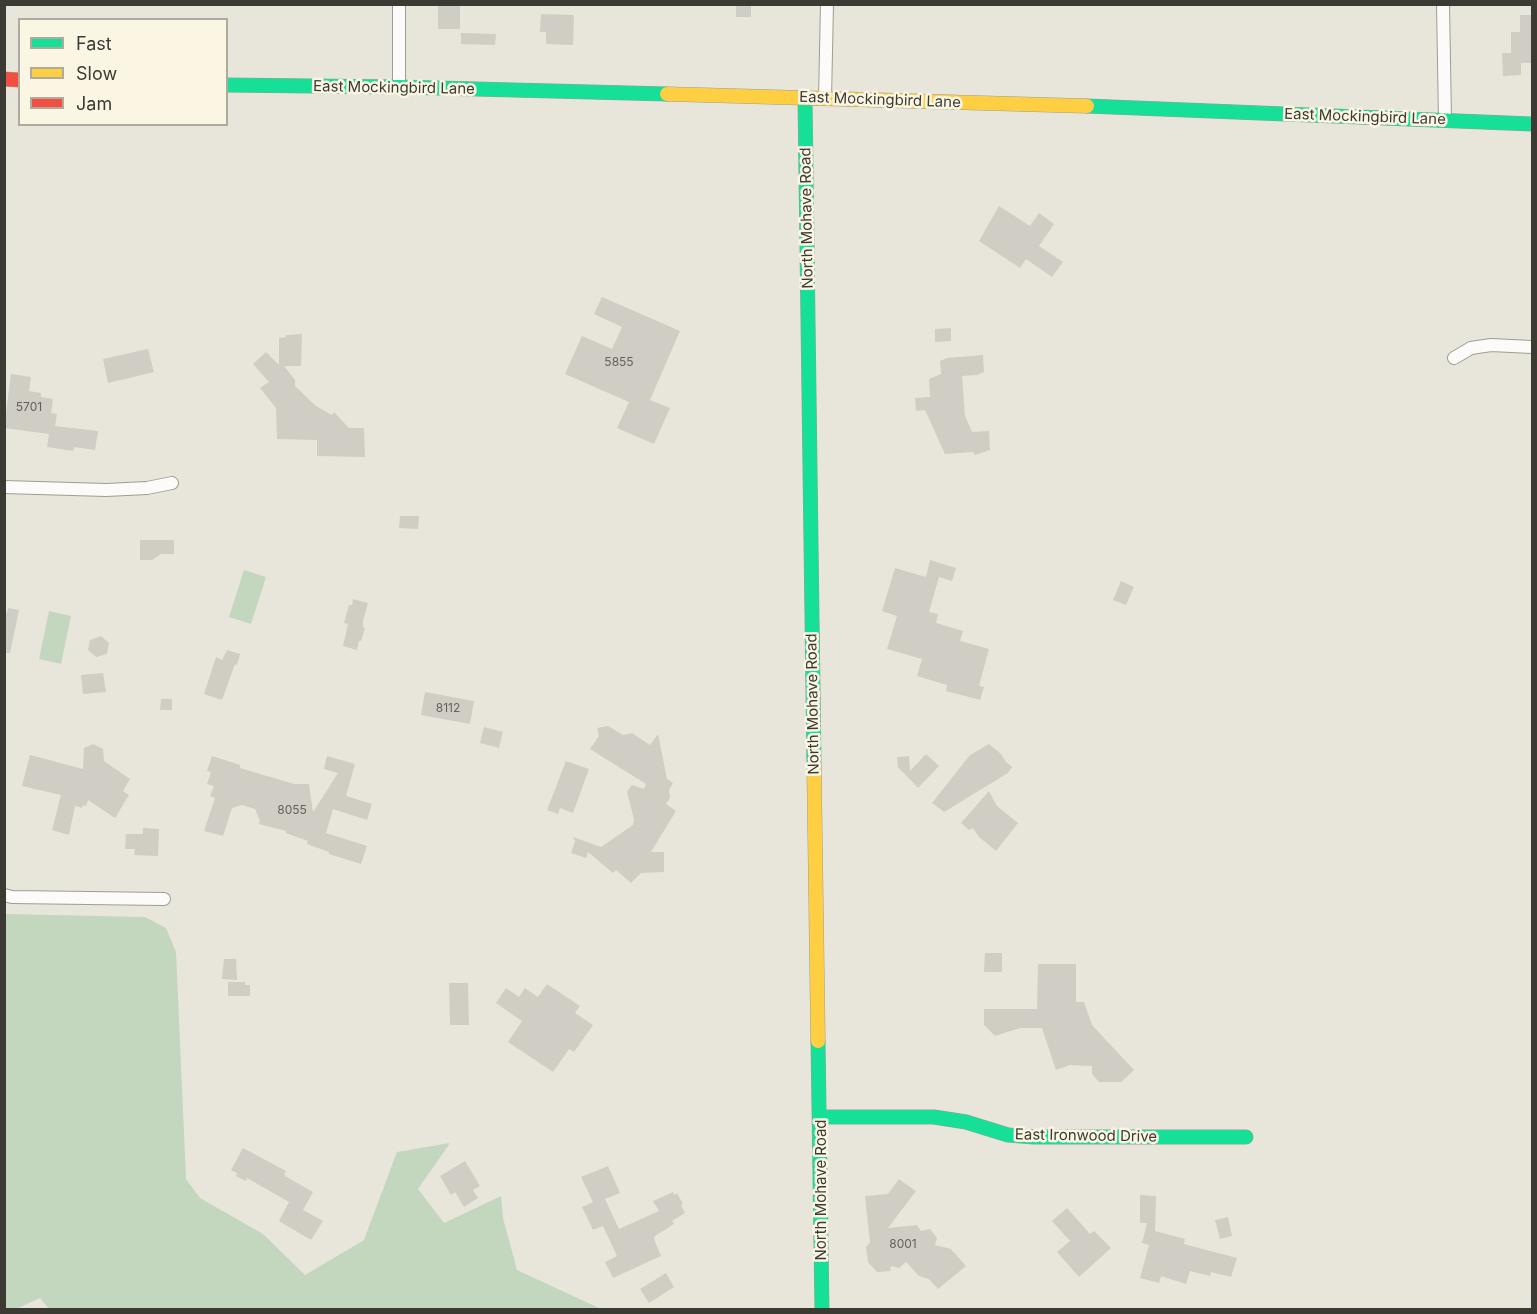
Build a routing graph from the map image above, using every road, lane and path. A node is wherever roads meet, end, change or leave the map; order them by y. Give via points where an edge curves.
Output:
1 (399, 4) edge
2 (827, 4) edge
3 (1443, 4) edge
4 (228, 85) edge
5 (399, 87) junction
6 (805, 98) junction
7 (825, 99) junction
8 (1446, 120) junction
9 (1533, 124) edge
10 (1533, 347) edge
11 (1454, 358) dead end
12 (172, 483) dead end
13 (4, 487) edge
14 (4, 895) edge
15 (164, 899) dead end
16 (820, 1117) junction
17 (1246, 1137) dead end
18 (822, 1310) edge

1 - 5 street
2 - 7 street
3 - 8 street
4 - 5 street, East Mockingbird Lane
5 - 6 street, East Mockingbird Lane
6 - 7 street, East Mockingbird Lane
6 - 16 street, North Mohave Road
7 - 8 street, East Mockingbird Lane
8 - 9 street, East Mockingbird Lane
10 - 11 street via 1491,345 1471,348
12 - 13 street via 106,490
14 - 15 street
16 - 17 street, East Ironwood Drive via 934,1117 1008,1135 1034,1137
16 - 18 street, North Mohave Road

